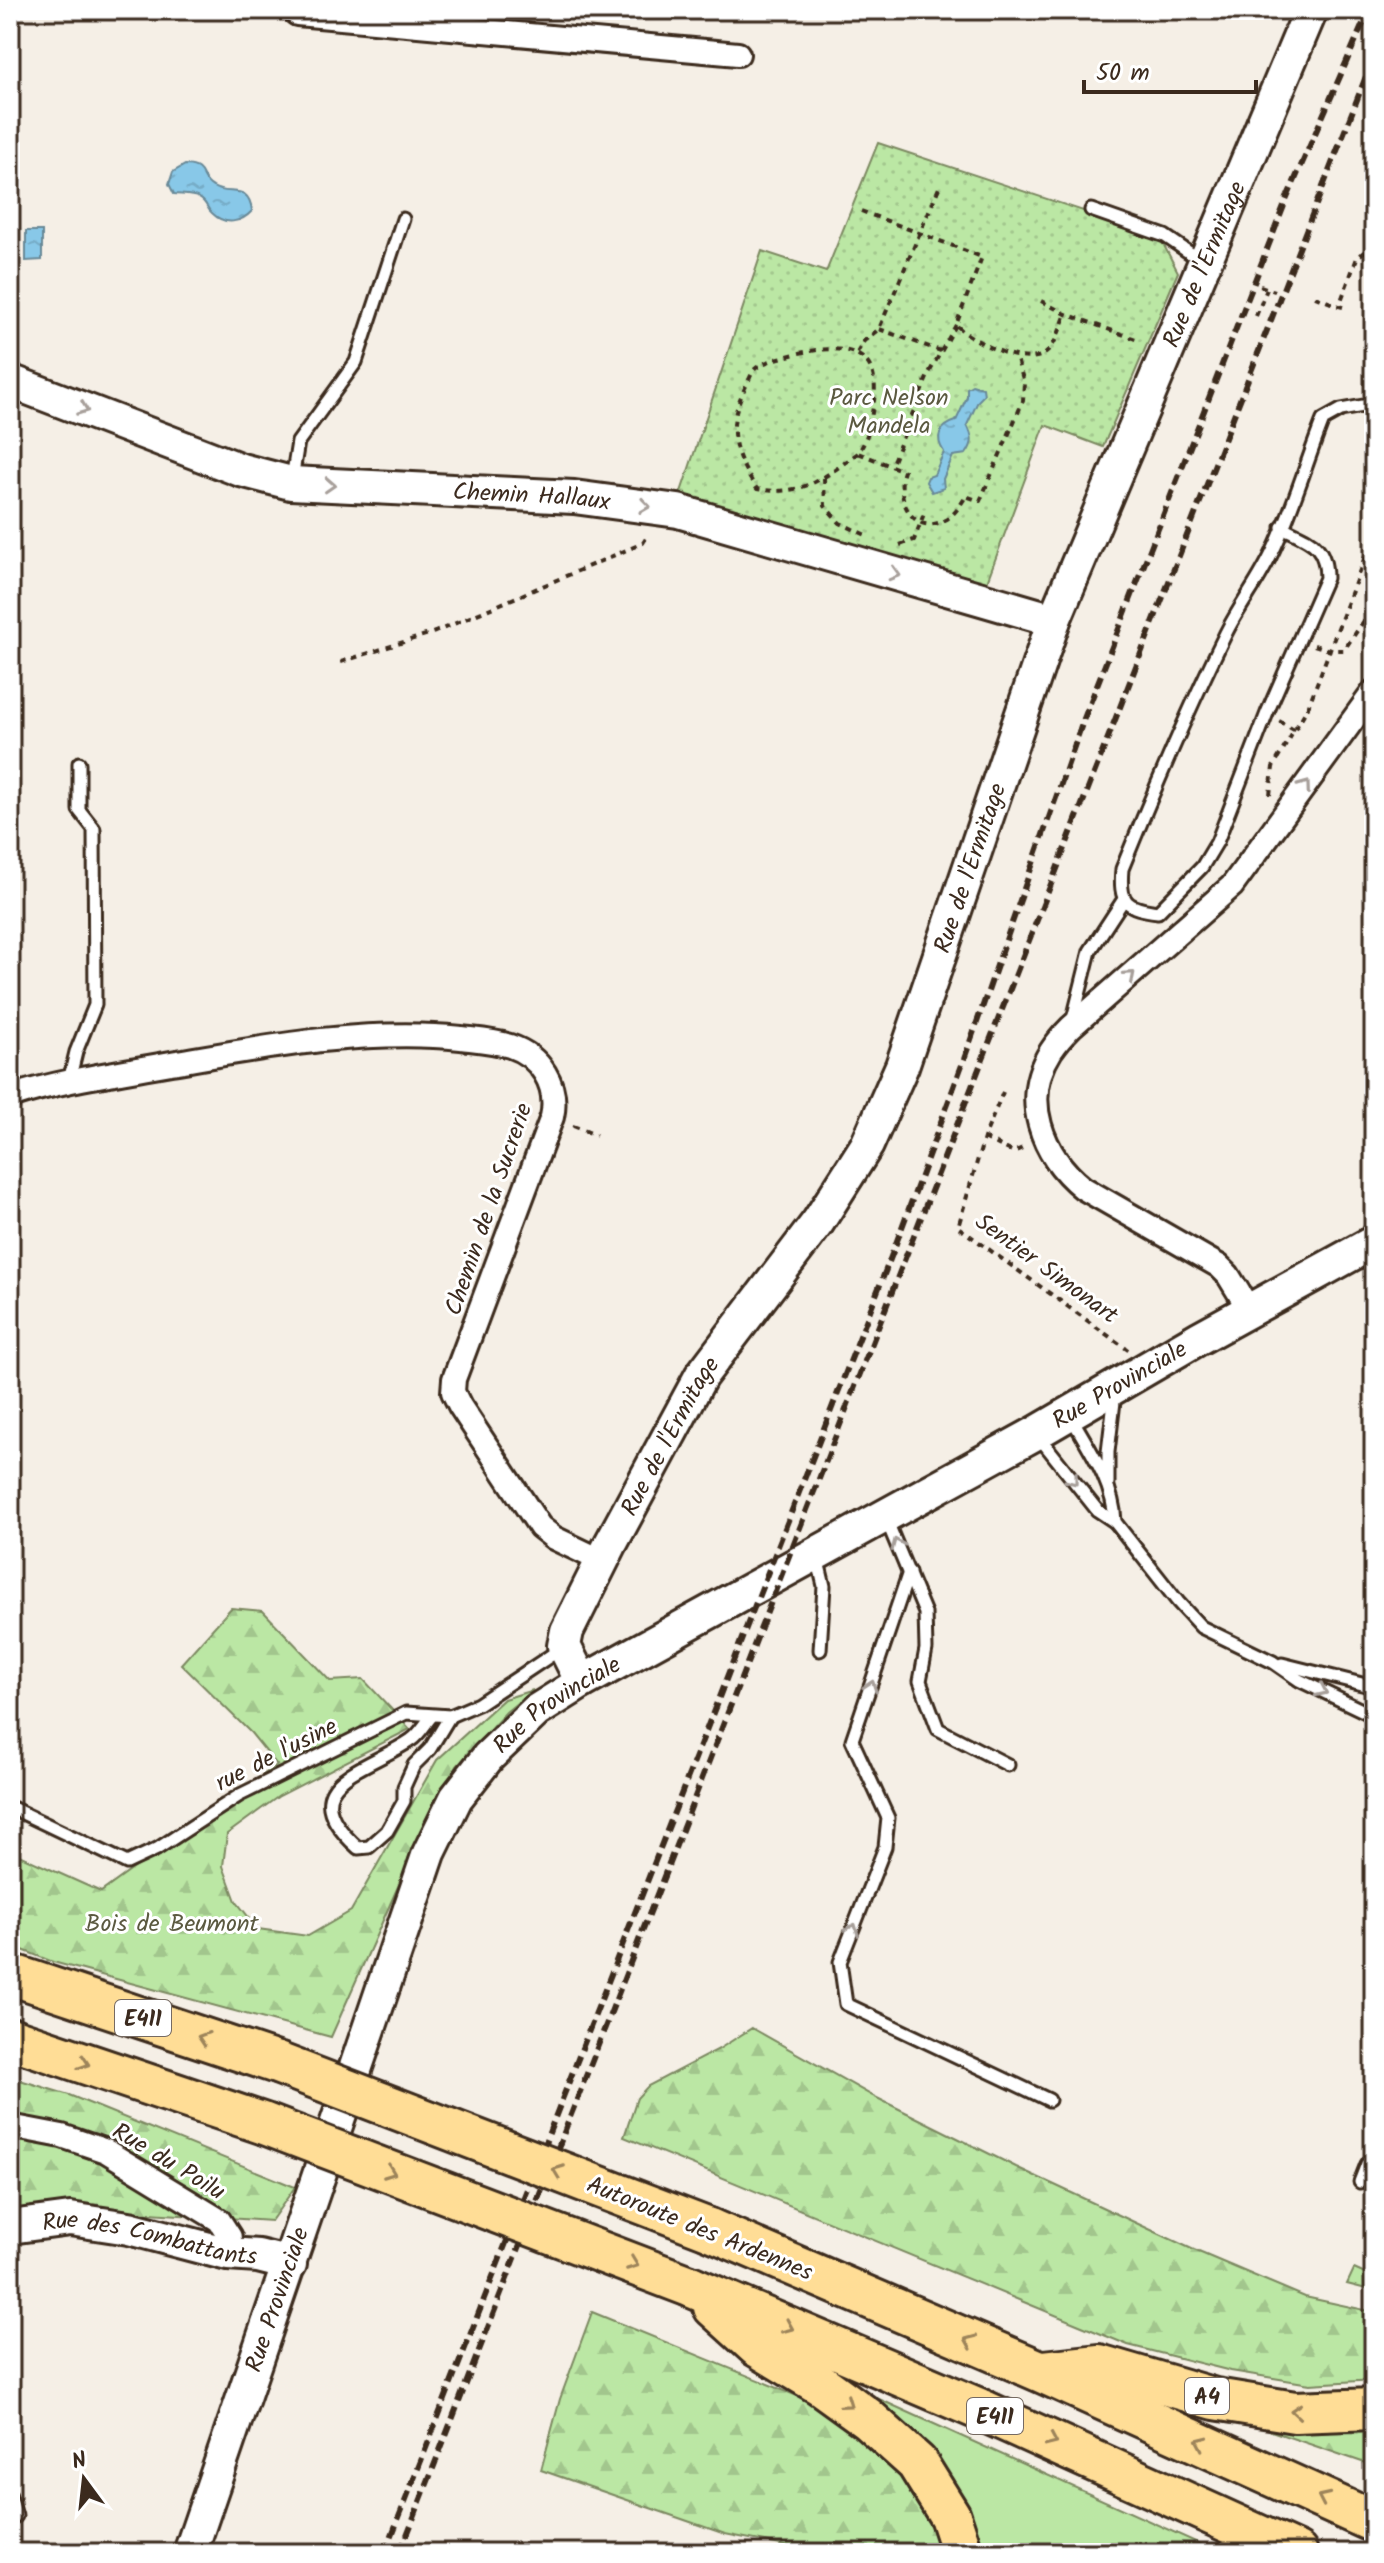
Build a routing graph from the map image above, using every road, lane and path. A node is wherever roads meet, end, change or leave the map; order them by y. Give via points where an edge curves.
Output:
1 (292, 10) edge
2 (1311, 10) edge
3 (738, 54) dead end
4 (941, 183) dead end
5 (1091, 210) dead end
6 (861, 211) dead end
7 (403, 219) dead end
8 (920, 235) junction
9 (1373, 244) edge
10 (1203, 263) junction
11 (1260, 286) dead end
12 (1267, 289) junction
13 (1275, 291) dead end
14 (1315, 297) dead end
15 (1041, 301) dead end
16 (1066, 314) junction
17 (1256, 316) dead end
18 (956, 325) junction
19 (879, 329) junction
20 (1166, 350) junction
21 (942, 351) junction
22 (857, 353) junction
23 (1016, 357) junction
24 (10, 381) edge
25 (1374, 404) edge
26 (858, 453) junction
27 (891, 466) junction
28 (824, 478) junction
29 (291, 483) junction
30 (663, 508) junction
31 (925, 511) dead end
32 (920, 522) junction
33 (1282, 527) junction
34 (875, 539) dead end
35 (888, 542) dead end
36 (1374, 556) edge
37 (1374, 606) edge
38 (1054, 620) junction
39 (1301, 640) junction
40 (1330, 650) junction
41 (341, 662) dead end
42 (1374, 691) edge
43 (79, 763) dead end
44 (1269, 803) dead end
45 (1124, 899) junction
46 (1071, 1027) junction
47 (69, 1081) junction
48 (1003, 1092) dead end
49 (10, 1097) edge
50 (984, 1138) junction
51 (1043, 1139) junction
52 (1374, 1242) edge
53 (1250, 1311) junction
54 (1146, 1369) junction
55 (1116, 1387) junction
56 (1069, 1414) junction
57 (1036, 1433) junction
58 (1108, 1488) junction
59 (885, 1516) junction
60 (1115, 1522) junction
61 (816, 1552) junction
62 (602, 1561) junction
63 (909, 1572) junction
64 (564, 1646) junction
65 (820, 1650) dead end
66 (1273, 1662) junction
67 (582, 1682) junction
68 (1374, 1687) edge
69 (450, 1716) junction
70 (1374, 1716) edge
71 (431, 1717) junction
72 (1008, 1765) dead end
73 (10, 1807) edge
74 (10, 1974) edge
75 (10, 2038) edge
76 (1049, 2100) dead end
77 (10, 2126) edge
78 (1367, 2164) dead end
79 (1360, 2182) dead end
80 (10, 2227) edge
81 (228, 2254) junction
82 (290, 2264) junction
83 (690, 2286) junction
84 (1042, 2372) junction
85 (1374, 2409) edge
86 (10, 2496) edge
87 (16, 2516) dead end
88 (1374, 2522) edge
89 (190, 2553) edge
90 (962, 2553) edge
91 (1297, 2553) edge

1 - 3 street
2 - 10 street, Rue de l'Ermitage
4 - 8 path
5 - 10 lane via 1165,236
6 - 8 path
7 - 29 lane via 356,362 298,442
8 - 18 path via 982,257
8 - 19 path
9 - 14 path via 1357,258 1341,307
10 - 20 street, Rue de l'Ermitage
11 - 12 path
12 - 13 path
12 - 17 path
15 - 16 path
16 - 20 path
16 - 23 path via 1049,351 1034,360
18 - 21 path
18 - 23 path via 968,337
19 - 21 path
19 - 22 path
20 - 38 street, Rue de l'Ermitage
21 - 27 path
22 - 26 path via 873,368 877,385 867,441
22 - 28 path via 817,349 782,357 755,369 739,399 733,436 740,464 757,489 803,488
23 - 32 path via 1023,401 980,501 966,496 945,520
24 -> 29 street, Chemin Hallaux via 241,470
25 - 33 lane via 1341,410 1323,420
26 - 27 path
26 - 28 path
27 - 32 path via 904,471 899,486 903,502
28 - 34 path via 825,506 840,523
29 -> 30 street, Chemin Hallaux via 574,497
30 -> 38 street, Chemin Hallaux
30 - 41 path via 643,543 435,632
31 - 32 path
32 - 35 path via 914,540
33 - 39 lane via 1313,543 1326,559 1326,578
33 - 45 lane via 1165,764 1122,869
36 - 40 path via 1366,554
37 - 40 path via 1344,650
38 - 62 street, Rue de l'Ermitage via 902,1066 867,1145 818,1222 701,1376
39 - 40 path
39 - 45 lane via 1202,867 1158,912 1135,909
40 - 44 path via 1308,707 1273,767
46 -> 42 street via 1232,886
43 - 47 lane via 79,810 94,829 95,1005
45 - 46 lane via 1090,951
46 - 51 street via 1041,1072 1037,1110
47 - 49 street, Chemin de la Sucrerie
47 - 62 street, Chemin de la Sucrerie via 381,1034 496,1042 537,1062 551,1088 553,1112 453,1392 540,1527
48 - 50 path, Sentier Simonart
50 - 51 path via 1013,1152
50 - 54 path, Sentier Simonart via 958,1227 1126,1348
51 - 53 street via 1057,1164 1083,1188 1219,1266
52 - 53 street, Rue Provinciale
53 - 54 street, Rue Provinciale
54 - 55 street, Rue Provinciale
55 - 56 street, Rue Provinciale
55 - 58 lane
56 - 57 street, Rue Provinciale
56 - 58 lane
57 - 59 street, Rue Provinciale
57 -> 60 lane via 1097,1510
58 - 60 lane
59 - 61 street, Rue Provinciale
63 -> 59 lane
60 - 66 lane via 1201,1627
61 - 65 lane via 824,1586
61 - 67 street, Rue Provinciale
62 - 64 street, Rue de l'Ermitage
63 - 72 lane via 925,1613 920,1681 938,1729
76 -> 63 lane via 846,2004 840,1962 885,1847 888,1818 852,1740
64 - 67 street
64 - 69 lane, rue de l'usine via 478,1704
66 - 68 lane
66 -> 70 lane
67 - 82 street, Rue Provinciale via 536,1711 488,1757 456,1798 429,1853
69 - 71 lane, rue de l'usine
69 - 71 lane via 414,1765 404,1801 387,1831 369,1847 358,1848 331,1811 329,1798 335,1787 356,1769 413,1739
71 - 73 lane, rue de l'usine via 406,1713 342,1743 240,1795 127,1863
84 -> 74 highway, Autoroute des Ardennes / E411, bridge via 709,2229 277,2063
75 -> 83 highway, E411, bridge via 265,2124
77 - 81 street, Rue du Poilu via 106,2151 158,2181 219,2220 230,2237
78 - 79 lane
80 - 81 street, Rue des Combattants via 70,2219
81 - 82 street, Rue des Combattants
82 - 89 street, Rue Provinciale
83 -> 90 highway via 757,2346 867,2418 917,2463 950,2516
83 -> 91 highway, E411
85 -> 84 highway, A4 via 1295,2412 1215,2399 1099,2365
88 -> 84 highway, Autoroute des Ardennes / E411
86 - 87 lane

